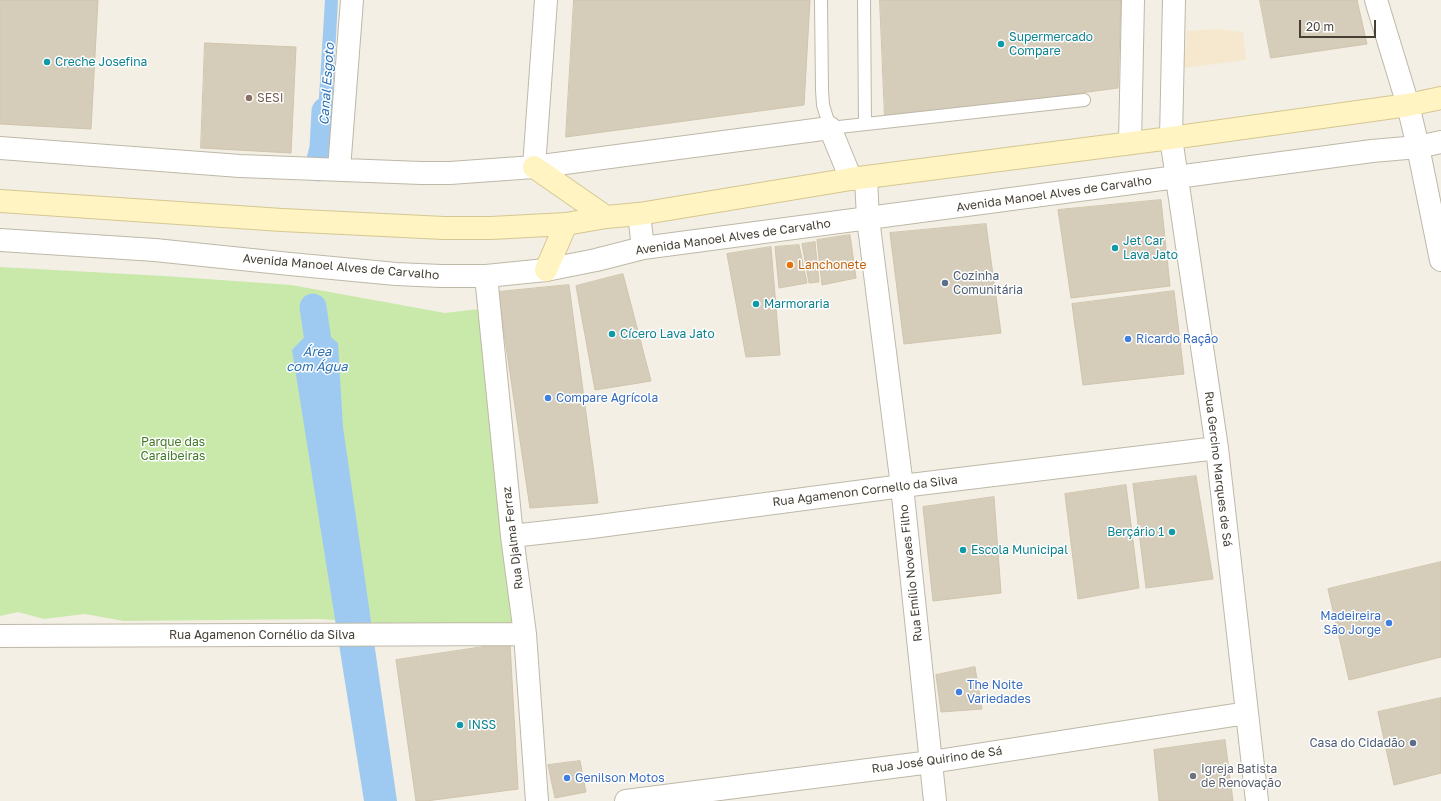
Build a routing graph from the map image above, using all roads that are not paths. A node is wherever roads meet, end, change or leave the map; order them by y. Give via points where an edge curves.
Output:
1 (352, 0) edge
2 (546, 0) edge
3 (821, 0) edge
4 (864, 0) edge
5 (1133, 0) edge
6 (1174, 0) edge
7 (1376, 0) edge
8 (1441, 98) edge
9 (1084, 100) dead end
10 (1408, 105) junction
11 (865, 124) junction
12 (830, 128) junction
13 (1172, 138) junction
14 (1441, 142) edge
15 (1130, 143) junction
16 (1418, 147) junction
17 (0, 148) edge
18 (534, 168) junction
19 (339, 169) junction
20 (1176, 177) junction
21 (858, 179) junction
22 (0, 201) edge
23 (639, 214) junction
24 (606, 217) junction
25 (868, 219) junction
26 (566, 224) junction
27 (0, 240) edge
28 (643, 248) junction
29 (1441, 260) edge
30 (546, 270) junction
31 (486, 276) junction
32 (1217, 448) junction
33 (902, 486) junction
34 (512, 536) junction
35 (525, 634) junction
36 (0, 636) edge
37 (1247, 713) junction
38 (931, 762) junction
39 (537, 801) edge
40 (626, 801) edge
41 (935, 801) edge
42 (1257, 801) edge

1 - 19 street
2 - 18 street
3 - 12 lane via 823,105
4 - 11 lane
5 - 15 street
6 - 13 street, Rua Gercino Marques de Sá
7 - 10 street
8 - 10 main road
9 - 11 lane
10 - 13 main road
10 - 16 street
11 - 12 lane
12 - 18 street
12 - 21 street, Rua Emílio Novaes Filho
13 - 15 main road
13 - 20 street, Rua Gercino Marques de Sá
14 - 16 street, Avenida Manoel Alves de Carvalho
15 - 21 main road
16 - 20 street, Avenida Manoel Alves de Carvalho
16 - 29 street
17 - 19 street via 240,166
18 - 19 street via 450,173
18 - 24 main road
20 - 25 street, Avenida Manoel Alves de Carvalho
20 - 32 street, Rua Gercino Marques de Sá
21 - 23 main road
21 - 25 street, Rua Emílio Novaes Filho
22 - 26 main road via 436,228
23 - 24 main road
23 - 28 street
24 - 26 main road
25 - 28 street, Avenida Manoel Alves de Carvalho
25 - 33 street, Rua Emílio Novaes Filho
26 - 30 main road
27 - 31 street, Avenida Manoel Alves de Carvalho via 154,250 396,274
28 - 30 street, Avenida Manoel Alves de Carvalho
30 - 31 street, Avenida Manoel Alves de Carvalho
31 - 34 street, Rua Djalma Ferraz
32 - 33 street, Rua Agamenon Cornello da Silva
32 - 37 street, Rua Gercino Marques de Sá
33 - 34 street, Rua Agamenon Cornello da Silva
33 - 38 street, Rua Emílio Novaes Filho
34 - 35 street, Rua Djalma Ferraz
35 - 36 street, Rua Agamenon Cornélio da Silva
35 - 39 street, Rua Djalma Ferraz
37 - 38 street, Rua José Quirino de Sá
37 - 42 street, Rua Gercino Marques de Sá
38 - 40 street, Rua José Quirino de Sá
38 - 41 street, Rua Emílio Novaes Filho

